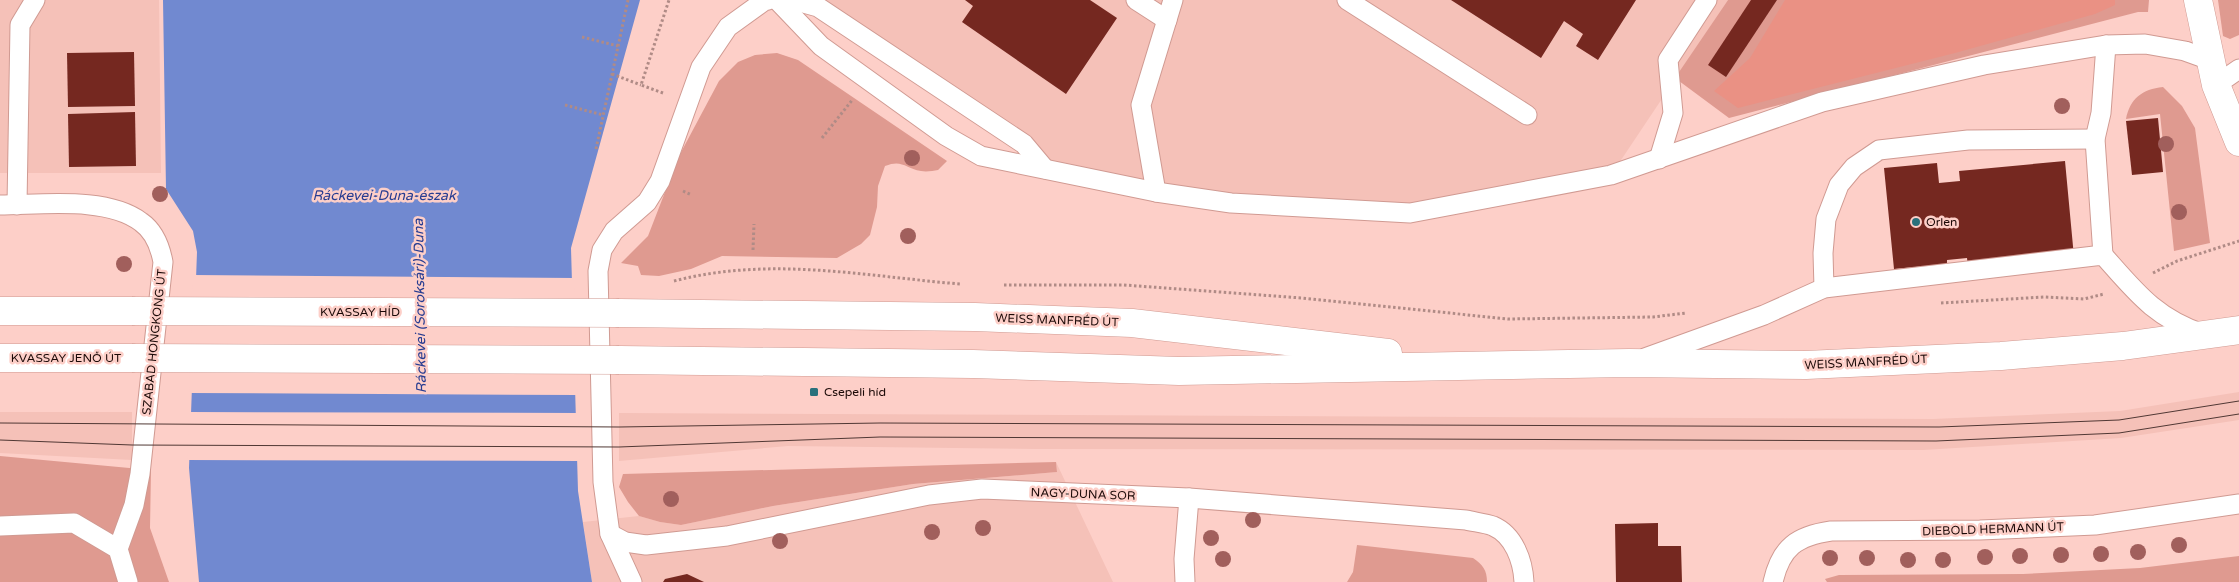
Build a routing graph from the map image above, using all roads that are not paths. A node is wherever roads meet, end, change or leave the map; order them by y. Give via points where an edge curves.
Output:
1 (35, 0) edge
2 (768, 0) edge
3 (777, 0) edge
4 (793, 0) edge
5 (1136, 0) edge
6 (1173, 0) edge
7 (1347, 0) edge
8 (1707, 0) edge
9 (2198, 0) edge
10 (1167, 20) junction
11 (2106, 45) junction
12 (2239, 69) edge
13 (2213, 73) junction
14 (1527, 115) dead end
15 (2094, 139) junction
16 (2239, 142) edge
17 (1659, 159) junction
18 (1046, 169) junction
19 (1156, 192) junction
20 (9, 206) edge
21 (2103, 255) junction
22 (1824, 288) junction
23 (0, 311) edge
24 (619, 313) joint
25 (2239, 330) edge
26 (2207, 335) junction
27 (0, 358) edge
28 (619, 360) joint
29 (1630, 363) junction
30 (1492, 366) junction
31 (1189, 498) junction
32 (2239, 504) edge
33 (0, 526) edge
34 (610, 534) junction
35 (118, 550) junction
36 (128, 582) edge
37 (632, 582) edge
38 (1185, 582) edge
39 (1524, 582) edge
40 (1773, 582) edge

1 - 20 lane via 20,25
2 - 34 lane via 728,27 701,67 660,181 647,202 614,231 602,250 598,270 603,482
3 - 18 lane via 821,46 946,136 981,156
4 - 18 lane via 818,7 1024,144
5 - 10 lane
6 - 10 lane
7 - 14 lane
8 - 17 lane via 1668,60 1673,113
9 - 13 main road
10 - 19 lane via 1141,105
11 - 13 lane via 2145,44 2185,51
11 - 15 lane via 2101,113
11 - 17 lane via 1984,66 1822,102
12 - 13 lane
13 - 16 main road
15 - 21 lane
15 - 22 lane via 1968,140 1879,150 1854,167 1839,185 1826,218
17 - 19 lane via 1611,175 1410,213 1231,203
18 - 19 lane
20 - 35 lane, SZABAD HONGKONG ÚT via 113,208 141,221 160,247 163,262 140,474 134,505
21 - 22 lane
21 - 26 lane via 2164,317
22 - 29 lane via 1764,315
23 - 24 main road, KVASSAY HÍD, bridge
24 - 30 main road, WEISS MANFRÉD ÚT via 975,317 1132,323
25 - 26 main road, WEISS MANFRÉD ÚT
26 - 29 main road, WEISS MANFRÉD ÚT via 2001,356 1806,365
27 - 28 main road, KVASSAY JENŐ ÚT, bridge
28 - 30 main road, WEISS MANFRÉD ÚT via 973,364 1179,371
29 - 30 main road, WEISS MANFRÉD ÚT
31 - 34 lane, NAGY-DUNA SOR via 982,490 929,496 727,536 646,545 625,542
31 - 38 lane
31 - 39 lane, NAGY-DUNA SOR via 1466,520 1494,526 1509,538 1521,558
32 - 40 lane, DIEBOLD HERMANN ÚT via 2095,525 1810,534 1791,545 1777,566
33 - 35 lane via 74,523
34 - 37 lane
35 - 36 lane

